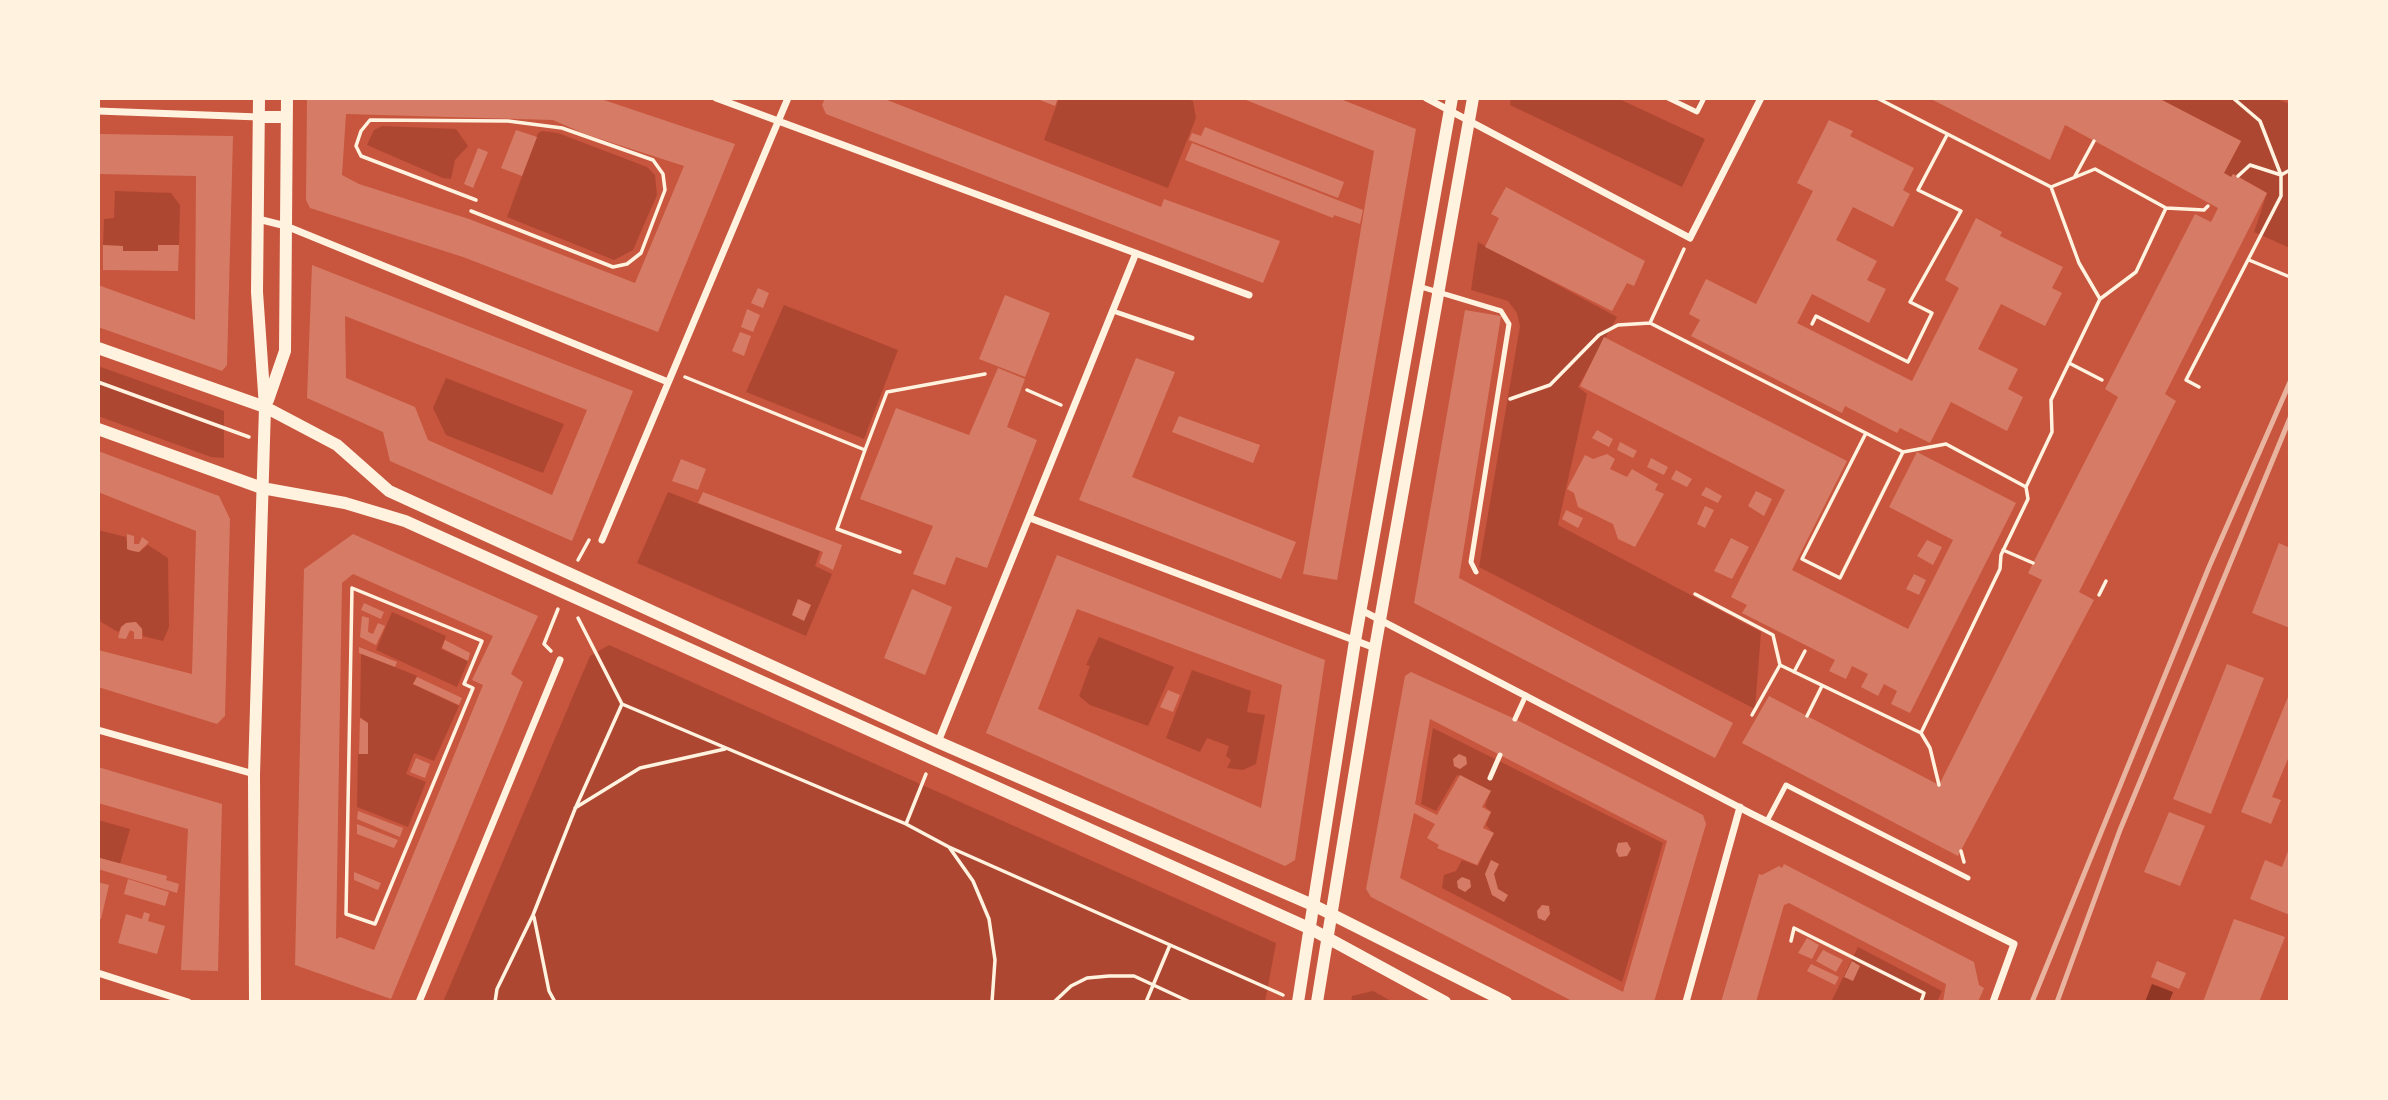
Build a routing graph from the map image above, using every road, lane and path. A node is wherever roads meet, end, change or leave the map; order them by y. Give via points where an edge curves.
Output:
1 (260, 98) edge
2 (287, 98) edge
3 (716, 98) edge
4 (788, 98) edge
5 (1426, 98) edge
6 (1473, 98) edge
7 (1668, 98) edge
8 (1704, 98) edge
9 (1760, 98) edge
10 (1877, 98) edge
11 (2233, 98) edge
12 (2240, 100) edge
13 (1451, 104) edge
14 (98, 111) edge
15 (259, 117) junction
16 (286, 117) junction
17 (1470, 120) junction
18 (779, 121) junction
19 (1947, 135) junction
20 (2094, 141) dead end
21 (2290, 170) edge
22 (2281, 175) junction
23 (2238, 176) dead end
24 (2074, 177) junction
25 (2051, 187) junction
26 (476, 200) dead end
27 (2208, 205) dead end
28 (2166, 208) junction
29 (471, 211) dead end
30 (258, 219) junction
31 (286, 226) junction
32 (1690, 238) junction
33 (1136, 253) junction
34 (2249, 260) junction
35 (2290, 277) edge
36 (1417, 286) junction
37 (1439, 290) junction
38 (1249, 295) dead end
39 (2100, 299) junction
40 (1113, 310) junction
41 (1650, 323) junction
42 (1812, 324) dead end
43 (1192, 338) dead end
44 (98, 348) edge
45 (2069, 363) junction
46 (673, 372) junction
47 (985, 374) dead end
48 (2102, 380) dead end
49 (98, 382) edge
50 (668, 383) junction
51 (2199, 387) dead end
52 (1027, 390) dead end
53 (1498, 402) junction
54 (265, 407) junction
55 (1072, 410) junction
56 (98, 429) edge
57 (1866, 433) junction
58 (264, 442) junction
59 (865, 450) junction
60 (1903, 452) junction
61 (2026, 487) junction
62 (262, 488) junction
63 (1030, 518) junction
64 (602, 540) dead end
65 (2003, 550) junction
66 (900, 552) dead end
67 (2033, 563) dead end
68 (1476, 572) dead end
69 (2106, 581) dead end
70 (352, 588) joint
71 (565, 592) junction
72 (1695, 594) dead end
73 (2099, 595) dead end
74 (1361, 610) junction
75 (1380, 618) junction
76 (1355, 641) junction
77 (1375, 648) junction
78 (1805, 651) dead end
79 (560, 660) dead end
80 (1780, 664) junction
81 (1794, 672) junction
82 (1822, 686) junction
83 (1526, 695) junction
84 (622, 704) junction
85 (1752, 715) dead end
86 (1807, 716) dead end
87 (1515, 719) dead end
88 (98, 730) edge
89 (1921, 733) junction
90 (938, 742) junction
91 (727, 748) junction
92 (1500, 755) dead end
93 (932, 761) junction
94 (254, 774) junction
95 (1490, 778) dead end
96 (1939, 785) dead end
97 (1740, 807) junction
98 (575, 809) junction
99 (1767, 821) junction
100 (906, 824) junction
101 (949, 847) junction
102 (1968, 878) dead end
103 (1315, 906) junction
104 (533, 915) junction
105 (1332, 915) junction
106 (1311, 929) junction
107 (1328, 940) junction
108 (1791, 941) dead end
109 (1170, 945) junction
110 (98, 973) edge
111 (1153, 984) junction
112 (188, 1002) edge
113 (255, 1002) edge
114 (419, 1002) edge
115 (495, 1002) edge
116 (555, 1002) edge
117 (992, 1002) edge
118 (1054, 1002) edge
119 (1146, 1002) edge
120 (1190, 1002) edge
121 (1298, 1002) edge
122 (1317, 1002) edge
123 (1445, 1002) edge
124 (1506, 1002) edge
125 (1686, 1002) edge
126 (1921, 1002) edge
127 (1993, 1002) edge

1 - 15 street
2 - 16 street
3 - 18 street
4 - 18 street
5 - 13 street
6 - 17 street
7 - 8 lane via 1697,112
9 - 32 street
10 - 19 path
11 - 12 path
12 - 22 path via 2260,121
13 - 17 street
13 - 36 street
14 - 15 street
15 - 16 street
15 - 30 street
16 - 31 street
17 - 32 street
17 - 37 street
18 - 33 street
18 - 46 street
19 - 25 path
19 - 42 path via 1918,190 1961,211 1910,302 1932,313 1908,362 1816,316
20 - 24 path
21 - 22 path
22 - 23 path via 2250,165
22 - 34 path via 2281,196
24 - 25 path
24 - 28 path via 2095,169
25 - 39 path via 2079,263
26 - 29 path via 361,156 356,146 361,131 370,120 508,121 562,128 653,160 663,174 666,190 641,253 627,264 613,267
27 - 28 path via 2204,209
28 - 39 path via 2136,272
30 - 31 street
30 - 54 street via 257,292
31 - 50 street
31 - 54 street via 285,351
32 - 41 path
33 - 38 street
33 - 40 street
34 - 35 path
34 - 51 path via 2186,380
36 - 37 lane
36 - 74 street
37 - 53 lane via 1501,311 1509,324
37 - 75 street
39 - 45 path
40 - 43 lane
40 - 55 street
41 - 53 path via 1618,326 1599,335 1550,385
41 - 57 path
44 - 54 street
45 - 48 path
45 - 61 path via 2051,400 2052,432
46 - 50 street
46 - 59 path
47 - 59 path via 887,392
49 - 58 path
50 - 64 street
52 - 55 path
53 - 68 lane via 1471,562
54 - 58 street
54 - 90 street via 337,445 389,491
55 - 63 street
56 - 62 street
57 - 60 path
57 - 60 path via 1802,559 1840,578
58 - 62 street
59 - 66 path via 837,529
60 - 61 path via 1946,444
61 - 65 path via 2028,499
62 - 71 street via 345,503 405,521
62 - 94 street
63 - 76 street
63 - 90 street
65 - 67 path
65 - 89 path via 2000,569
69 - 73 path
70 - 70 path via 346,914 375,924 473,688 464,684 482,641
71 - 84 path
71 - 93 street
72 - 80 path via 1773,635
74 - 75 street
74 - 76 street
75 - 77 street
75 - 83 street
76 - 77 street
76 - 103 street
77 - 105 street
78 - 81 path
79 - 114 street
80 - 81 path
80 - 85 path
81 - 82 path
82 - 86 path
82 - 89 path
83 - 87 lane
83 - 97 street
84 - 91 path
84 - 98 path
88 - 94 street
89 - 96 path via 1930,748
90 - 93 street
90 - 103 street
91 - 98 path via 640,768
91 - 100 path
92 - 95 lane
93 - 100 path
93 - 106 street
94 - 113 street
97 - 99 street
97 - 125 street
98 - 104 path
99 - 102 lane via 1786,786
99 - 127 street via 2014,944
100 - 101 path
101 - 109 path
101 - 117 path via 973,881 989,919 995,960
103 - 105 street
103 - 106 street
104 - 115 path
104 - 116 path
105 - 107 street
105 - 124 street
106 - 107 street
106 - 121 street
107 - 122 street
107 - 123 street
108 - 126 path via 1794,928 1924,993
109 - 111 path
109 - 121 path
110 - 112 street
111 - 118 path via 1134,976 1087,978
111 - 119 path
111 - 120 path

